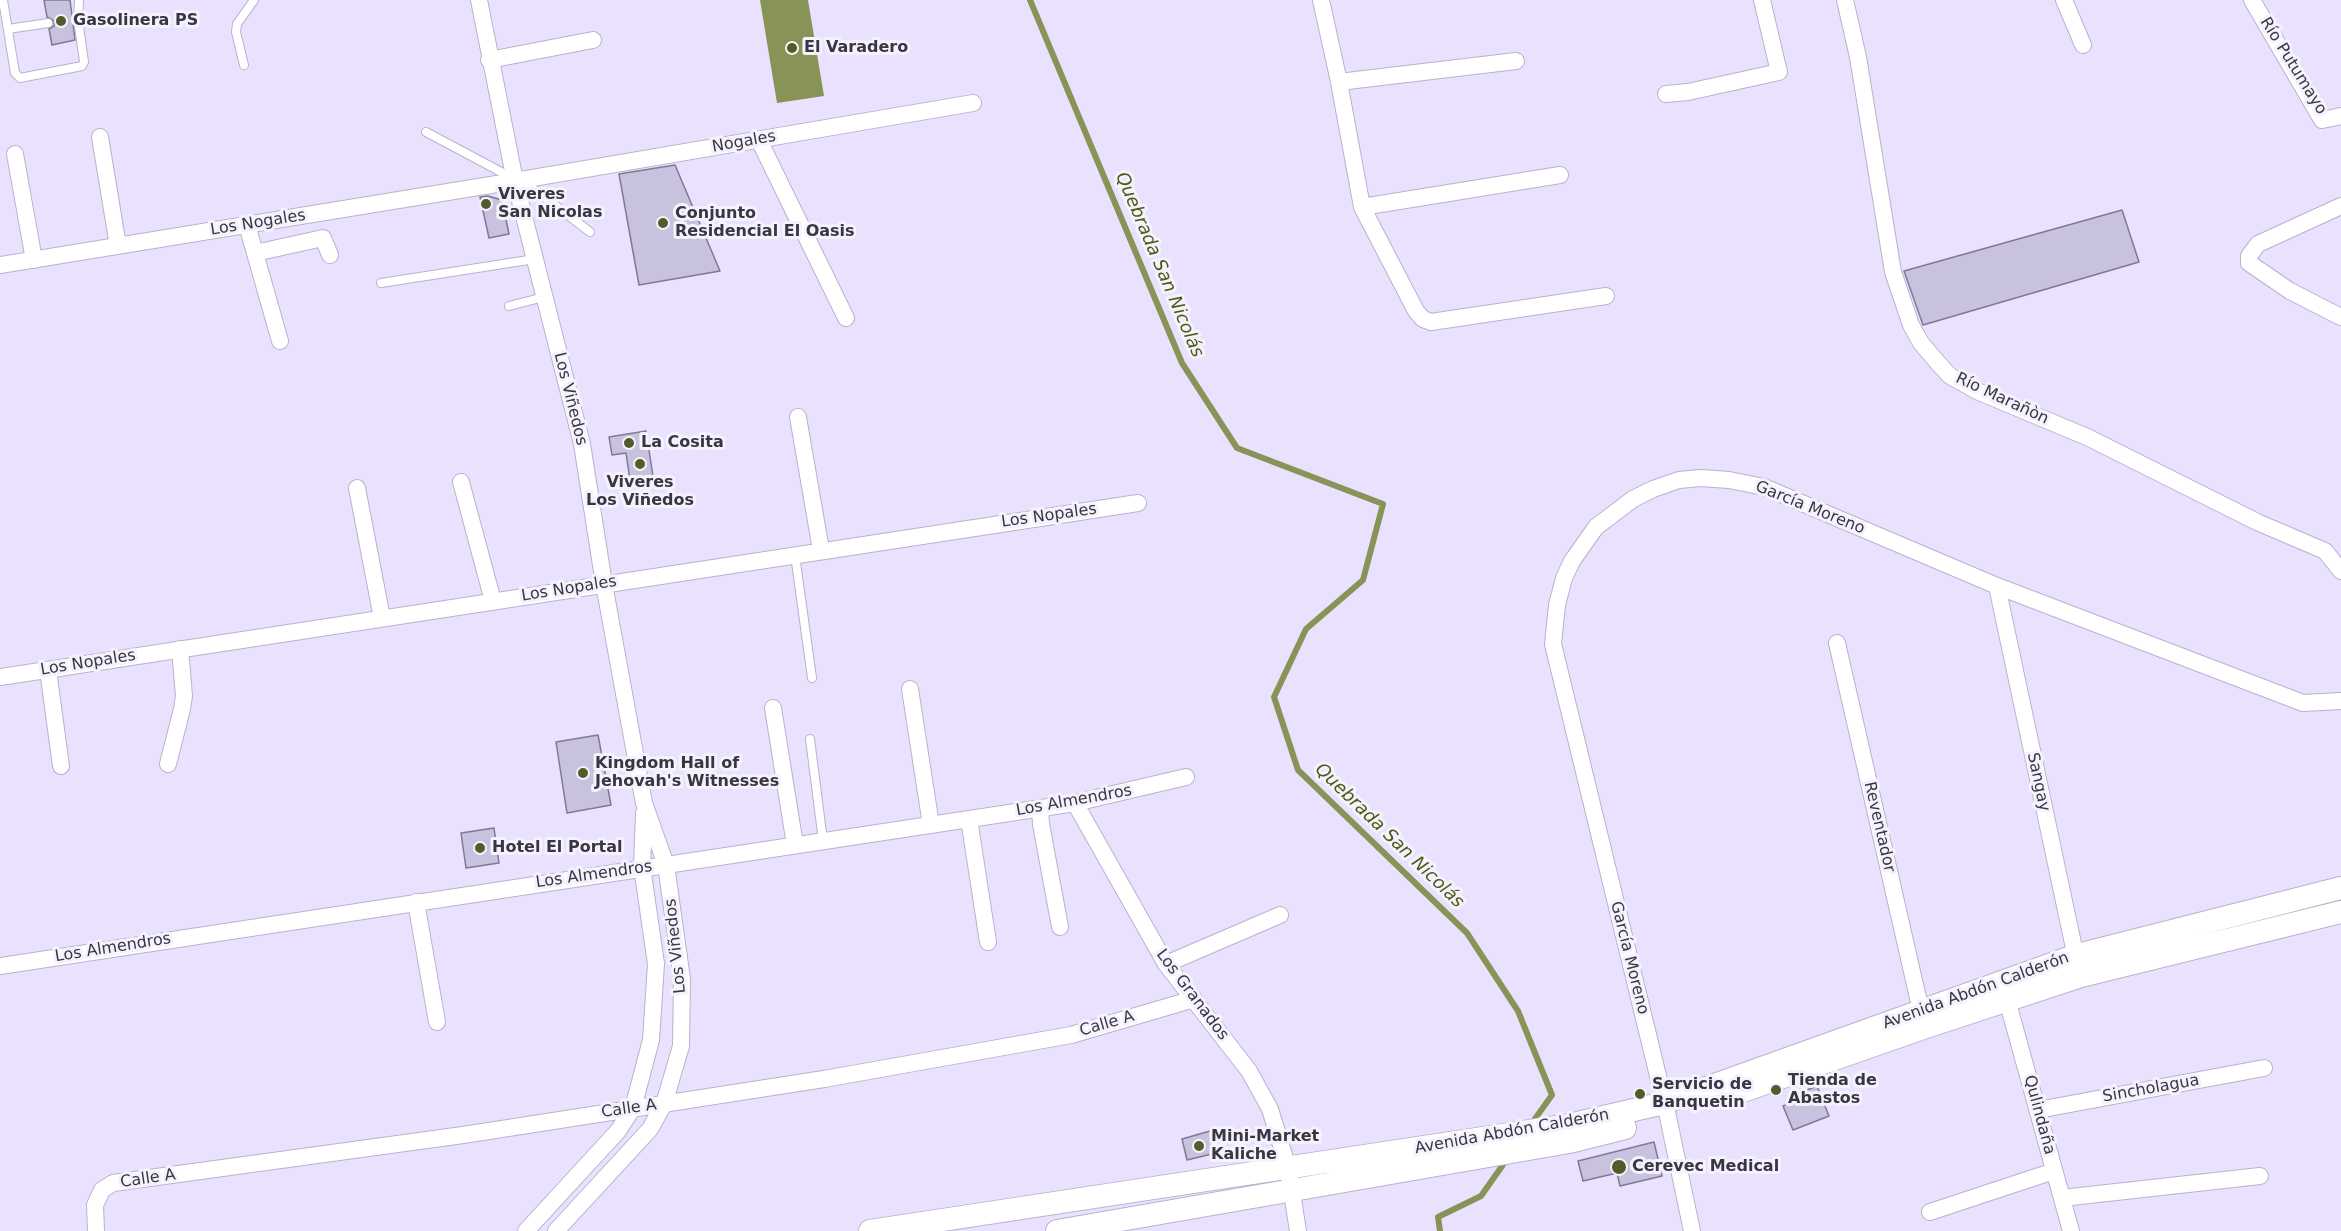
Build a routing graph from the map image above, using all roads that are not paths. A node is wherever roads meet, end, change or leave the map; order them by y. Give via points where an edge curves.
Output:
1 (3, 0) edge
2 (79, 0) edge
3 (254, 0) edge
4 (479, 0) edge
5 (1321, 0) edge
6 (1762, 0) edge
7 (1845, 0) edge
8 (2064, 0) edge
9 (2252, 0) edge
10 (48, 23) dead end
11 (8, 29) junction
12 (593, 40) dead end
13 (2083, 45) dead end
14 (489, 60) junction
15 (1516, 61) dead end
16 (244, 65) dead end
17 (1339, 82) junction
18 (1666, 94) dead end
19 (973, 103) dead end
20 (2341, 116) edge
21 (426, 132) dead end
22 (100, 137) dead end
23 (759, 140) junction
24 (15, 153) dead end
25 (1560, 175) dead end
26 (515, 181) junction
27 (2341, 206) edge
28 (1362, 207) junction
29 (246, 225) junction
30 (590, 232) dead end
31 (118, 246) junction
32 (255, 253) junction
33 (330, 255) dead end
34 (535, 259) junction
35 (34, 260) junction
36 (0, 265) edge
37 (381, 283) dead end
38 (1606, 296) dead end
39 (544, 297) junction
40 (508, 306) dead end
41 (2341, 317) edge
42 (846, 318) dead end
43 (280, 341) dead end
44 (798, 417) dead end
45 (461, 482) dead end
46 (357, 488) dead end
47 (1138, 503) dead end
48 (821, 550) junction
49 (795, 555) junction
50 (2341, 571) edge
51 (604, 584) junction
52 (1997, 586) junction
53 (493, 601) junction
54 (382, 618) junction
55 (1837, 643) dead end
56 (180, 649) junction
57 (48, 670) junction
58 (0, 677) edge
59 (812, 678) dead end
60 (910, 689) dead end
61 (2341, 701) edge
62 (773, 708) dead end
63 (810, 739) dead end
64 (168, 764) dead end
65 (61, 766) dead end
66 (1186, 777) dead end
67 (644, 803) junction
68 (1075, 803) junction
69 (1040, 808) junction
70 (969, 819) junction
71 (931, 825) junction
72 (823, 841) junction
73 (795, 845) junction
74 (666, 865) junction
75 (642, 867) junction
76 (2341, 888) edge
77 (416, 902) junction
78 (2341, 912) edge
79 (1280, 915) dead end
80 (1060, 927) dead end
81 (988, 942) dead end
82 (1166, 964) junction
83 (0, 966) edge
84 (2078, 966) junction
85 (2004, 991) junction
86 (1194, 999) junction
87 (1921, 1011) junction
88 (437, 1022) dead end
89 (2264, 1068) dead end
90 (664, 1104) junction
91 (633, 1108) junction
92 (1666, 1110) junction
93 (2038, 1110) junction
94 (1453, 1152) junction
95 (1288, 1168) junction
96 (2054, 1171) junction
97 (2260, 1176) dead end
98 (1291, 1192) junction
99 (2062, 1198) junction
100 (1930, 1212) dead end
101 (96, 1231) edge
102 (526, 1231) edge
103 (556, 1231) edge
104 (874, 1231) edge
105 (1057, 1231) edge
106 (1298, 1231) edge
107 (1692, 1231) edge
108 (2071, 1231) edge

1 - 11 lane
2 - 11 lane via 76,20 82,66 20,78 15,73
3 - 16 lane via 237,24
4 - 14 street, Los Viñedos
5 - 17 street
6 - 18 street via 1779,72
7 - 50 street, Río Marañòn via 1893,272 1911,325 1938,363 1950,376 1977,391 2087,437 2257,522 2325,551
8 - 13 street
9 - 20 street, Río Putumayo via 2322,120
10 - 11 lane
12 - 14 street
14 - 26 street, Los Viñedos
15 - 17 street
17 - 28 street
19 - 23 street, Nogales
21 - 26 lane
22 - 31 street
23 - 26 street, Nogales
23 - 42 street
24 - 35 street
25 - 28 street
26 - 29 street, Los Nogales
26 - 30 lane via 535,190
26 - 34 street, Los Viñedos
27 - 41 street via 2258,244 2248,256 2249,263 2290,291
28 - 38 street via 1416,311 1431,322
29 - 31 street, Los Nogales
29 - 32 street
31 - 35 street, Los Nogales
32 - 33 street via 323,238
32 - 43 street
34 - 37 lane
34 - 39 street, Los Viñedos
35 - 36 street, Los Nogales
39 - 40 lane
39 - 51 street, Los Viñedos via 582,444
44 - 48 street
45 - 53 street
46 - 54 street
47 - 48 street, Los Nopales
48 - 49 street, Los Nopales
49 - 51 street, Los Nopales
49 - 59 lane
51 - 53 street, Los Nopales
51 - 67 street, Los Viñedos
52 - 61 street, García Moreno via 2303,703
52 - 84 street, Sangay
52 - 92 street, García Moreno via 1764,487 1729,480 1679,480 1653,489 1613,513 1582,544 1564,578 1553,644
53 - 54 street, Los Nopales
54 - 56 street, Los Nopales
55 - 87 street, Reventador
56 - 57 street, Los Nopales
56 - 64 street via 183,702
57 - 58 street, Los Nopales
57 - 65 street
60 - 71 street
62 - 73 street
63 - 72 lane
66 - 68 street, Los Almendros
67 - 74 street, Los Viñedos
67 - 75 street, Los Viñedos
68 - 69 street, Los Almendros
68 - 82 street, Los Granados
69 - 70 street, Los Almendros
69 - 80 street
70 - 71 street, Los Almendros
70 - 81 street
71 - 72 street, Los Almendros
72 - 73 street, Los Almendros
73 - 74 street, Los Almendros
74 - 75 street, Los Almendros
74 - 90 street, Los Viñedos via 682,979 681,1046
75 - 77 street, Los Almendros
75 - 91 street, Los Viñedos via 656,964 651,1040
76 - 84 main road, Avenida Abdón Calderón
77 - 83 street, Los Almendros
77 - 88 street
78 - 84 main road, Avenida Abdón Calderón
79 - 82 street
82 - 86 street, Los Granados
84 - 85 main road, Avenida Abdón Calderón
85 - 87 main road, Avenida Abdón Calderón
85 - 92 main road, Avenida Abdón Calderón
85 - 93 street, Qulindaña
86 - 90 street, Calle A via 1071,1035
86 - 95 street, Los Granados via 1254,1080 1270,1109
87 - 92 main road, Avenida Abdón Calderón
89 - 93 street, Sincholagua
90 - 91 street, Calle A
90 - 103 street, Los Viñedos via 650,1129
91 - 101 street, Calle A via 113,1183 102,1190 95,1205
91 - 102 street, Los Viñedos via 618,1131
92 - 94 main road, Avenida Abdón Calderón via 1569,1134
92 - 107 street, García Moreno
93 - 96 street, Qulindaña
94 - 95 main road, Avenida Abdón Calderón
94 - 98 main road, Avenida Abdón Calderón
95 - 98 street, Los Granados
95 - 104 main road, Avenida Abdón Calderón
96 - 99 street, Qulindaña
96 - 100 street
97 - 99 street
98 - 105 main road, Avenida Abdón Calderón via 1142,1221
98 - 106 street, Los Granados
99 - 108 street, Qulindaña

